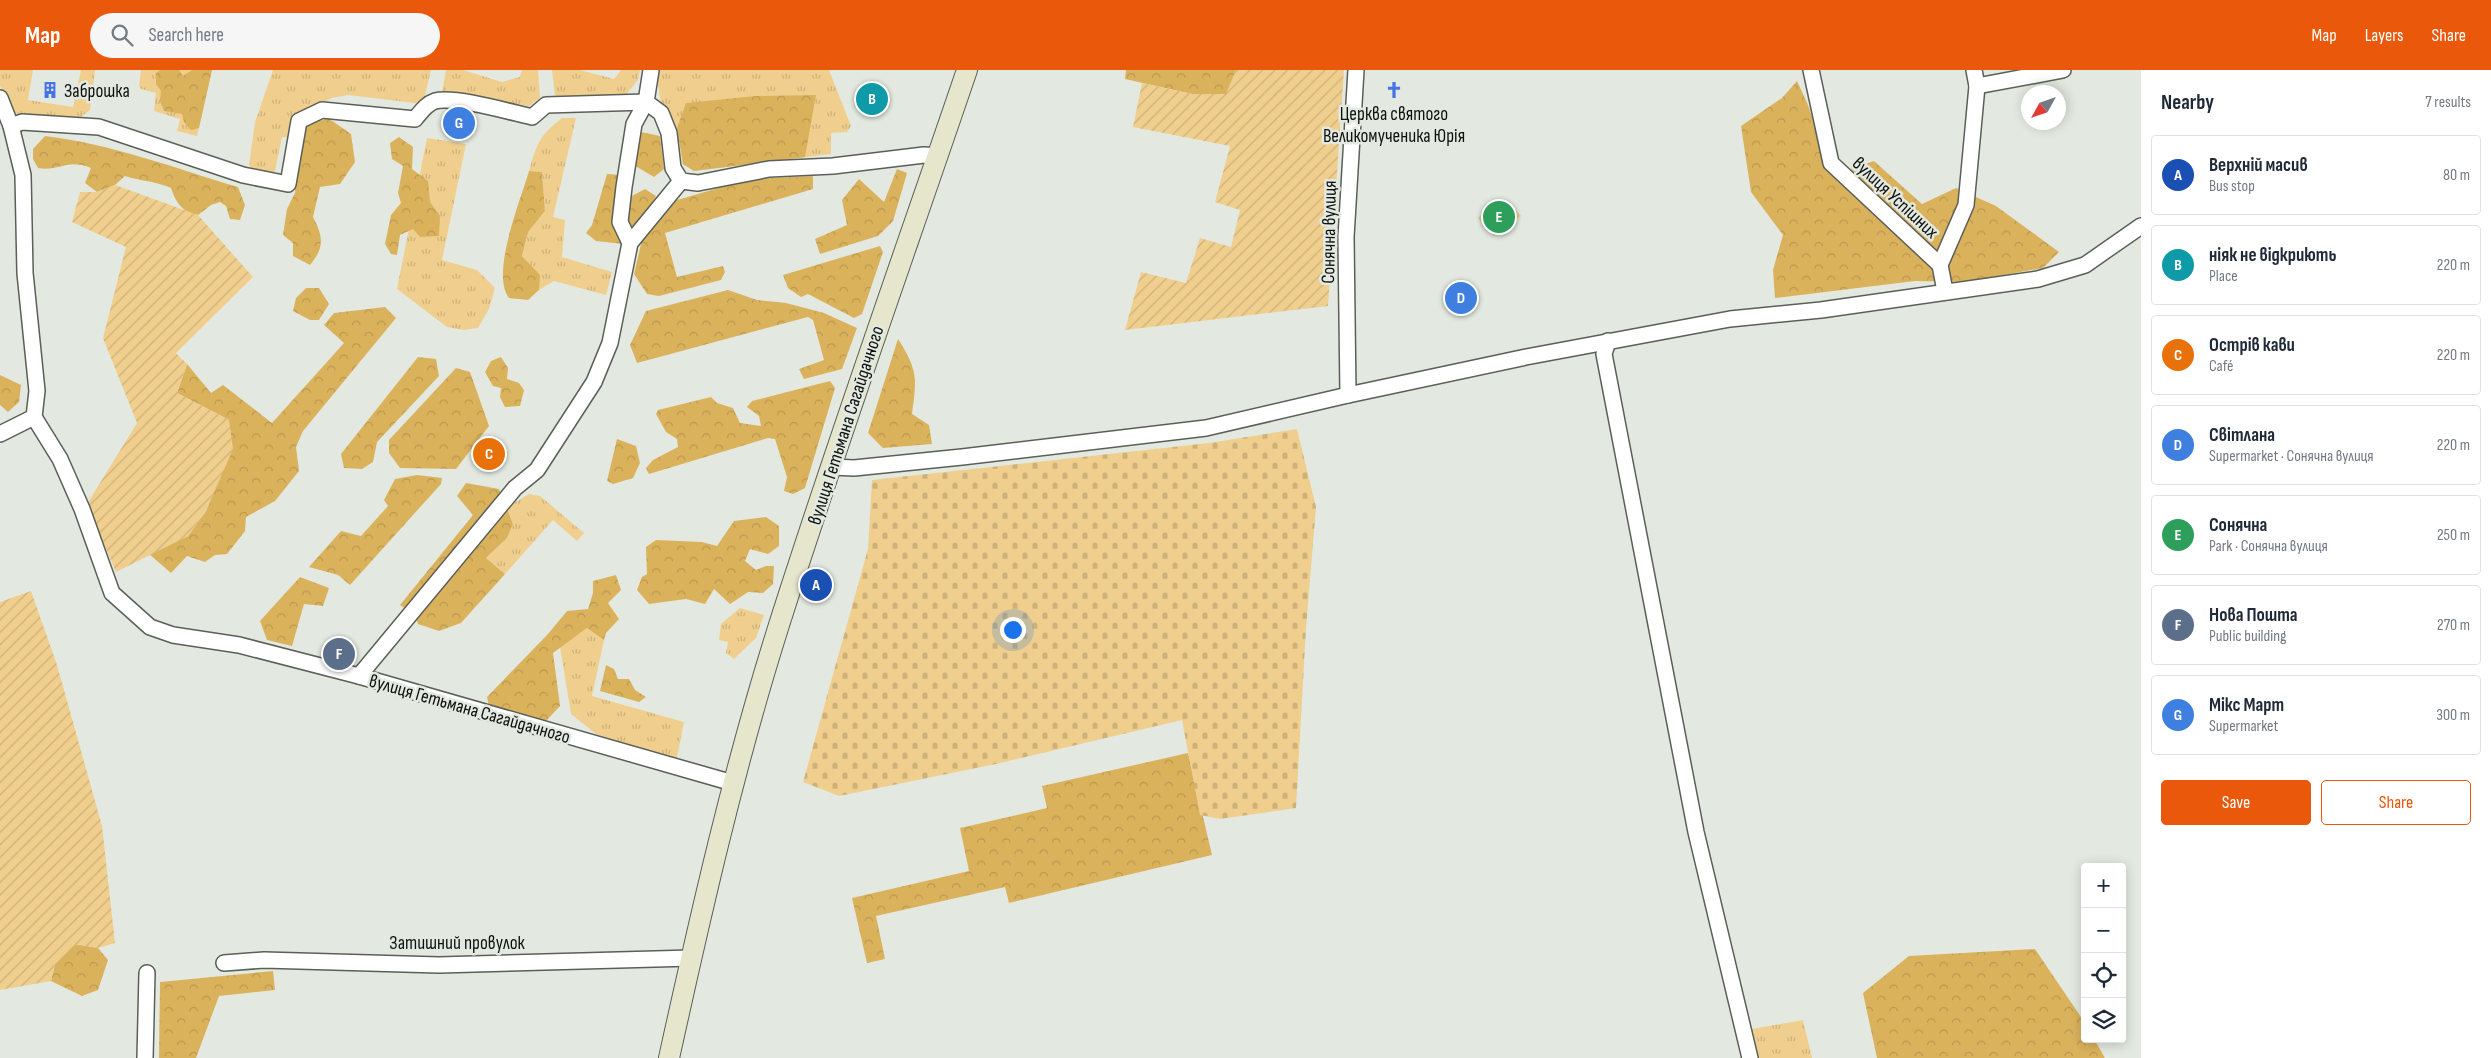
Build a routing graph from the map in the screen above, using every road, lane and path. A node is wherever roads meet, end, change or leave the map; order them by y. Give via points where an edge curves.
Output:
1 (651, 70) edge
2 (967, 70) edge
3 (1356, 70) edge
4 (1811, 70) edge
5 (1974, 70) edge
6 (2063, 70) edge
7 (1977, 86) junction
8 (0, 98) edge
9 (646, 102) junction
10 (11, 126) junction
11 (938, 156) junction
12 (681, 181) junction
13 (2141, 226) edge
14 (630, 243) junction
15 (1940, 265) junction
16 (1945, 291) junction
17 (1608, 341) junction
18 (1348, 395) junction
19 (34, 417) junction
20 (0, 434) edge
21 (832, 468) junction
22 (359, 676) junction
23 (733, 783) junction
24 (692, 958) junction
25 (224, 963) dead end
26 (147, 973) dead end
27 (145, 1058) edge
28 (669, 1058) edge
29 (1750, 1058) edge

1 - 9 street
2 - 11 main road, вулиця Гетьмана Сагайдачного
3 - 18 street, Сонячна вулиця via 1346,237
4 - 15 street, вулиця Успішних via 1831,162
5 - 7 street
6 - 7 street
7 - 15 street via 1966,205
8 - 10 street
9 - 10 street via 546,105 532,117 451,100 427,105 415,118 322,110 299,121 288,184 243,175 99,128 22,122
9 - 12 street via 661,112 669,133 673,168
9 - 14 street via 634,124 620,222
10 - 19 street via 24,175 25,273 37,391
11 - 12 street via 769,169 698,183
11 - 21 main road, вулиця Гетьмана Сагайдачного
12 - 14 street
13 - 16 street via 2085,265 2038,279
14 - 22 street via 610,343 594,382 537,470 515,488
15 - 16 street, вулиця Успішних
16 - 17 street via 1821,310 1730,319
17 - 18 street
17 - 29 street via 1604,354 1696,832
18 - 21 street via 1206,428
19 - 20 street
19 - 22 street, вулиця Гетьмана Сагайдачного via 64,467 112,593 150,627 173,635 240,645
21 - 23 main road, вулиця Гетьмана Сагайдачного via 779,626
22 - 23 street, вулиця Гетьмана Сагайдачного
23 - 24 main road, вулиця Гетьмана Сагайдачного
24 - 25 street, Затишний провулок via 439,965 264,960
24 - 28 main road, вулиця Гетьмана Сагайдачного
26 - 27 street

